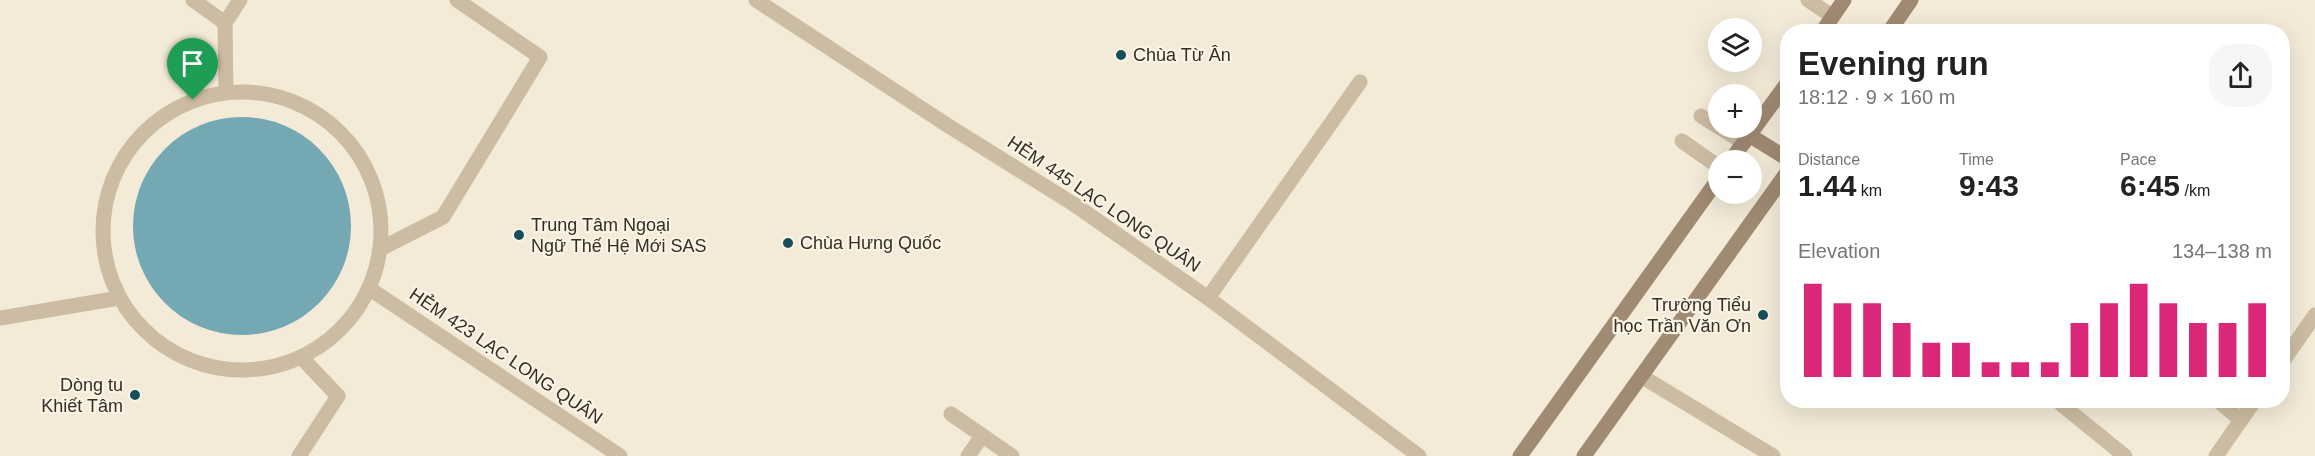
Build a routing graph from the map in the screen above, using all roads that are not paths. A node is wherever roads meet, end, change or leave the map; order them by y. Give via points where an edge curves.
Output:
1 (193, 0) edge
2 (240, 0) edge
3 (457, 0) edge
4 (756, 0) edge
5 (1808, 0) edge
6 (1844, 0) edge
7 (1911, 0) edge
8 (1832, 16) junction
9 (225, 23) junction
10 (1827, 24) edge
11 (1894, 24) edge
12 (1360, 82) dead end
13 (226, 92) junction
14 (1780, 93) edge
15 (1701, 116) dead end
16 (1747, 139) junction
17 (1682, 141) dead end
18 (1739, 150) edge
19 (1780, 155) edge
20 (1708, 159) edge
21 (1780, 182) edge
22 (1708, 193) edge
23 (382, 248) junction
24 (370, 289) junction
25 (1208, 297) junction
26 (119, 298) junction
27 (2315, 315) edge
28 (0, 318) edge
29 (2290, 351) edge
30 (301, 357) junction
31 (1641, 376) junction
32 (2066, 408) edge
33 (2227, 408) edge
34 (2249, 408) edge
35 (951, 414) dead end
36 (2241, 420) junction
37 (982, 436) junction
38 (299, 456) edge
39 (620, 456) edge
40 (968, 456) edge
41 (1012, 456) edge
42 (1419, 456) edge
43 (1520, 456) edge
44 (1584, 456) edge
45 (1773, 456) edge
46 (2125, 456) edge
47 (2216, 456) edge

1 - 9 street
2 - 9 street
3 - 23 street via 540,57 443,217
4 - 25 street, HẺM 445 LẠC LONG QUÂN via 1075,205
5 - 8 street
6 - 8 main road
7 - 11 main road
8 - 10 main road
9 - 13 street
12 - 25 street
13 - 23 street via 269,93 309,107 342,133 367,167 381,207
13 - 26 street via 193,100 162,115 136,138 117,166 105,199 101,233 106,266
14 - 16 main road
15 - 16 street
16 - 18 main road
16 - 19 main road
17 - 20 street
21 - 31 main road
22 - 43 main road
23 - 24 street
24 - 30 street via 353,317 330,340
24 - 39 street, HẺM 423 LẠC LONG QUÂN
25 - 42 street, HẺM 445 LẠC LONG QUÂN
26 - 28 street
26 - 30 street via 145,332 179,355 219,368 261,369
27 - 29 street
30 - 38 street via 338,396
31 - 44 main road
31 - 45 street
32 - 46 street
33 - 36 street
34 - 36 street
35 - 37 street
36 - 47 street
37 - 40 street
37 - 41 street

